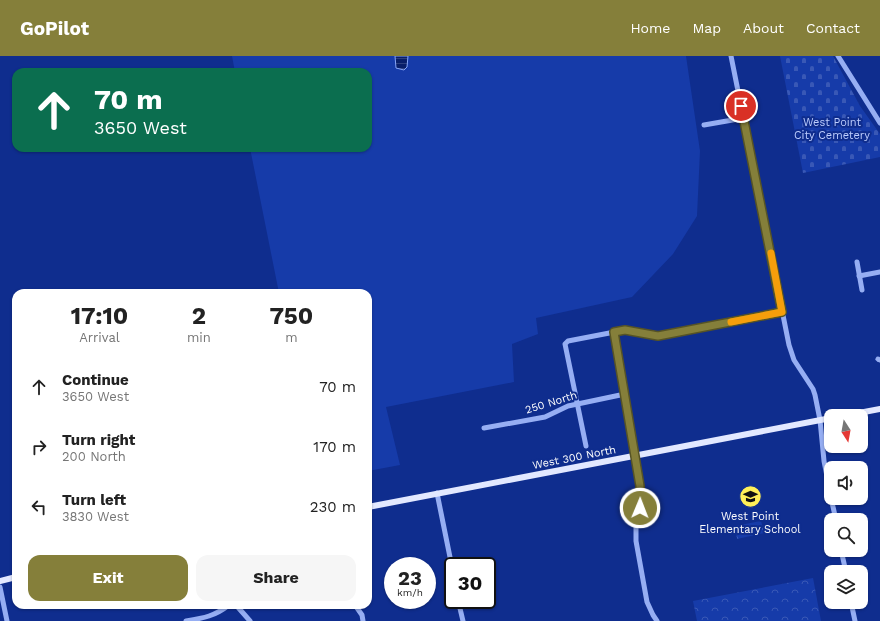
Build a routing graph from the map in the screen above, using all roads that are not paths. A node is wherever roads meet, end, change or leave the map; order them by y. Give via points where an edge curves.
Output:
1 (731, 56) edge
2 (838, 56) edge
3 (744, 118) junction
4 (880, 123) edge
5 (704, 125) dead end
6 (857, 262) dead end
7 (880, 272) edge
8 (859, 276) junction
9 (862, 290) dead end
10 (782, 312) junction
11 (614, 332) junction
12 (625, 394) junction
13 (577, 404) junction
14 (880, 409) edge
15 (868, 411) edge
16 (824, 419) edge
17 (820, 420) junction
18 (484, 428) dead end
19 (586, 446) dead end
20 (635, 456) junction
21 (824, 461) edge
22 (437, 493) junction
23 (372, 506) edge
24 (450, 557) edge
25 (12, 578) edge
26 (0, 581) edge
27 (0, 587) edge
28 (224, 609) edge
29 (240, 609) edge
30 (358, 609) edge
31 (460, 609) edge
32 (853, 609) edge
33 (7, 621) edge
34 (186, 621) edge
35 (250, 621) edge
36 (363, 621) edge
37 (463, 621) edge
38 (657, 621) edge
39 (855, 621) edge

1 - 3 street
2 - 4 street
3 - 5 street
3 - 10 street
6 - 8 street
7 - 8 street
8 - 9 street
10 - 11 street via 658,336 625,330
10 - 17 street via 791,353 813,389
11 - 12 street
11 - 13 street via 566,342
12 - 13 street, 250 North
12 - 20 street
13 - 18 street, 250 North via 545,417
13 - 19 street
14 - 15 main road
16 - 17 main road, West 300 North
17 - 20 main road, West 300 North
17 - 21 street
20 - 22 main road, West 300 North
20 - 38 street via 641,493 636,541 647,602
22 - 23 main road, West 300 North
22 - 24 street
25 - 26 main road
27 - 33 street
28 - 34 street via 208,617
29 - 35 street
30 - 36 street
31 - 37 street
32 - 39 street

